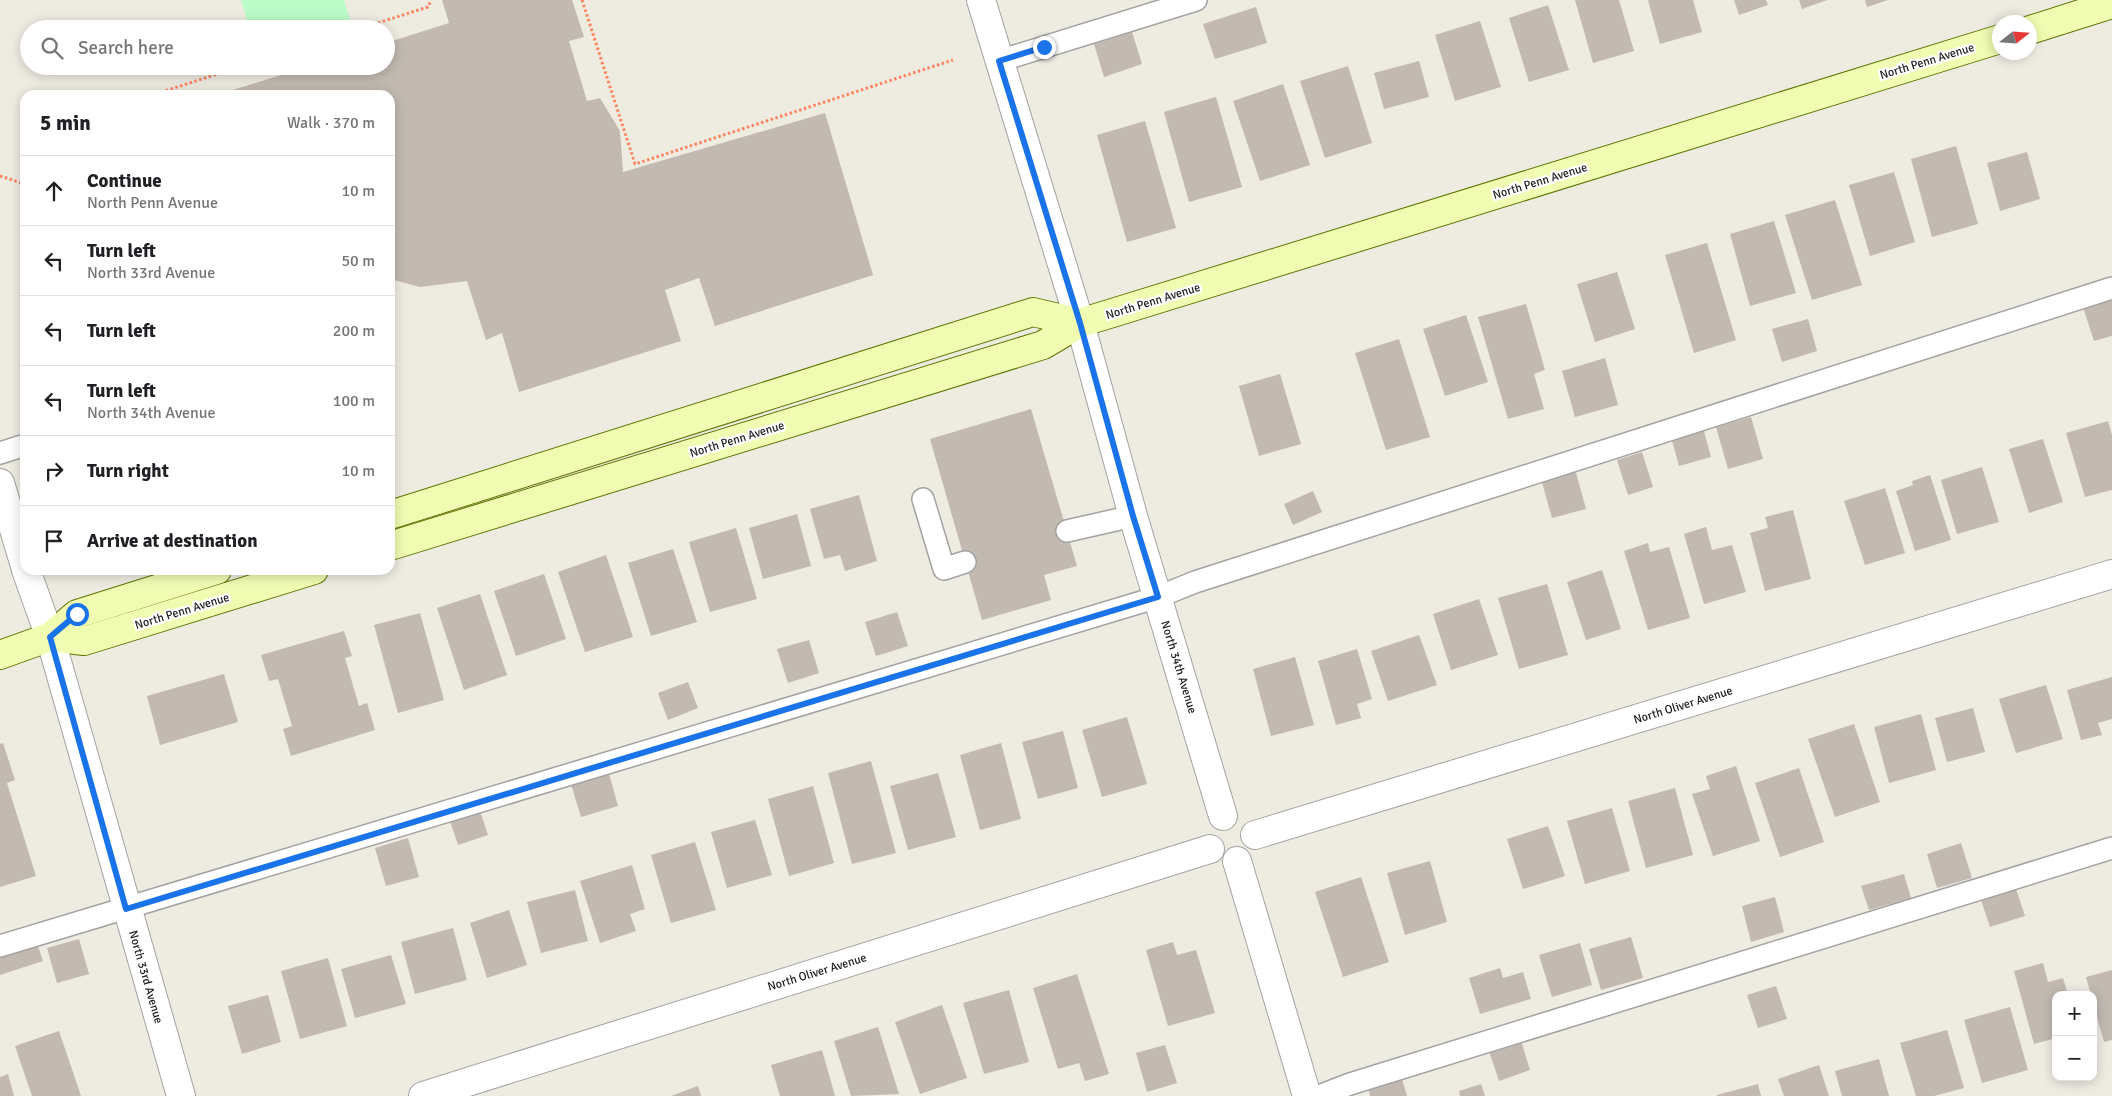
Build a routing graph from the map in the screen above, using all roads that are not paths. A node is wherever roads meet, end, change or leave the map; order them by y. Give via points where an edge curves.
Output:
1 (981, 0) edge
2 (1196, 0) edge
3 (2111, 4) edge
4 (2037, 28) edge
5 (1992, 41) edge
6 (999, 61) junction
7 (2112, 288) edge
8 (1080, 323) junction
9 (20, 447) edge
10 (0, 453) edge
11 (0, 483) edge
12 (923, 499) dead end
13 (395, 513) edge
14 (1133, 516) junction
15 (1067, 532) dead end
16 (395, 544) edge
17 (20, 549) edge
18 (965, 562) dead end
19 (2112, 574) edge
20 (28, 575) edge
21 (201, 575) edge
22 (298, 575) edge
23 (1158, 597) junction
24 (50, 637) junction
25 (0, 655) edge
26 (1223, 816) junction
27 (1255, 835) junction
28 (2112, 848) edge
29 (1210, 849) junction
30 (1237, 861) junction
31 (126, 909) junction
32 (0, 946) edge
33 (181, 1096) edge
34 (423, 1096) edge
35 (1307, 1096) edge
36 (1319, 1096) edge

1 - 6 street, North 34th Avenue
2 - 6 lane
3 - 4 main road
5 - 8 main road, North Penn Avenue
6 - 8 street, North 34th Avenue
7 - 23 lane via 1195,582
8 - 13 main road via 1033,312
8 - 14 street, North 34th Avenue
8 - 16 main road, North Penn Avenue via 1043,345
9 - 10 lane
11 - 17 street
12 - 18 lane via 944,569
14 - 15 lane
14 - 23 street, North 34th Avenue
19 - 27 street, North Oliver Avenue
20 - 24 street, North 33rd Avenue
21 - 24 main road, North Penn Avenue via 77,614
22 - 24 main road, North Penn Avenue via 84,641
23 - 26 street, North 34th Avenue
23 - 31 lane
24 - 25 main road, North Penn Avenue
24 - 31 street, North 33rd Avenue
26 - 27 street via 1230,814 1243,818 1249,822
26 - 29 street via 1216,820 1208,833
27 - 30 street via 1253,848
28 - 36 lane
29 - 30 street via 1222,859
29 - 34 street, North Oliver Avenue
30 - 35 street
31 - 32 lane
31 - 33 street, North 33rd Avenue

